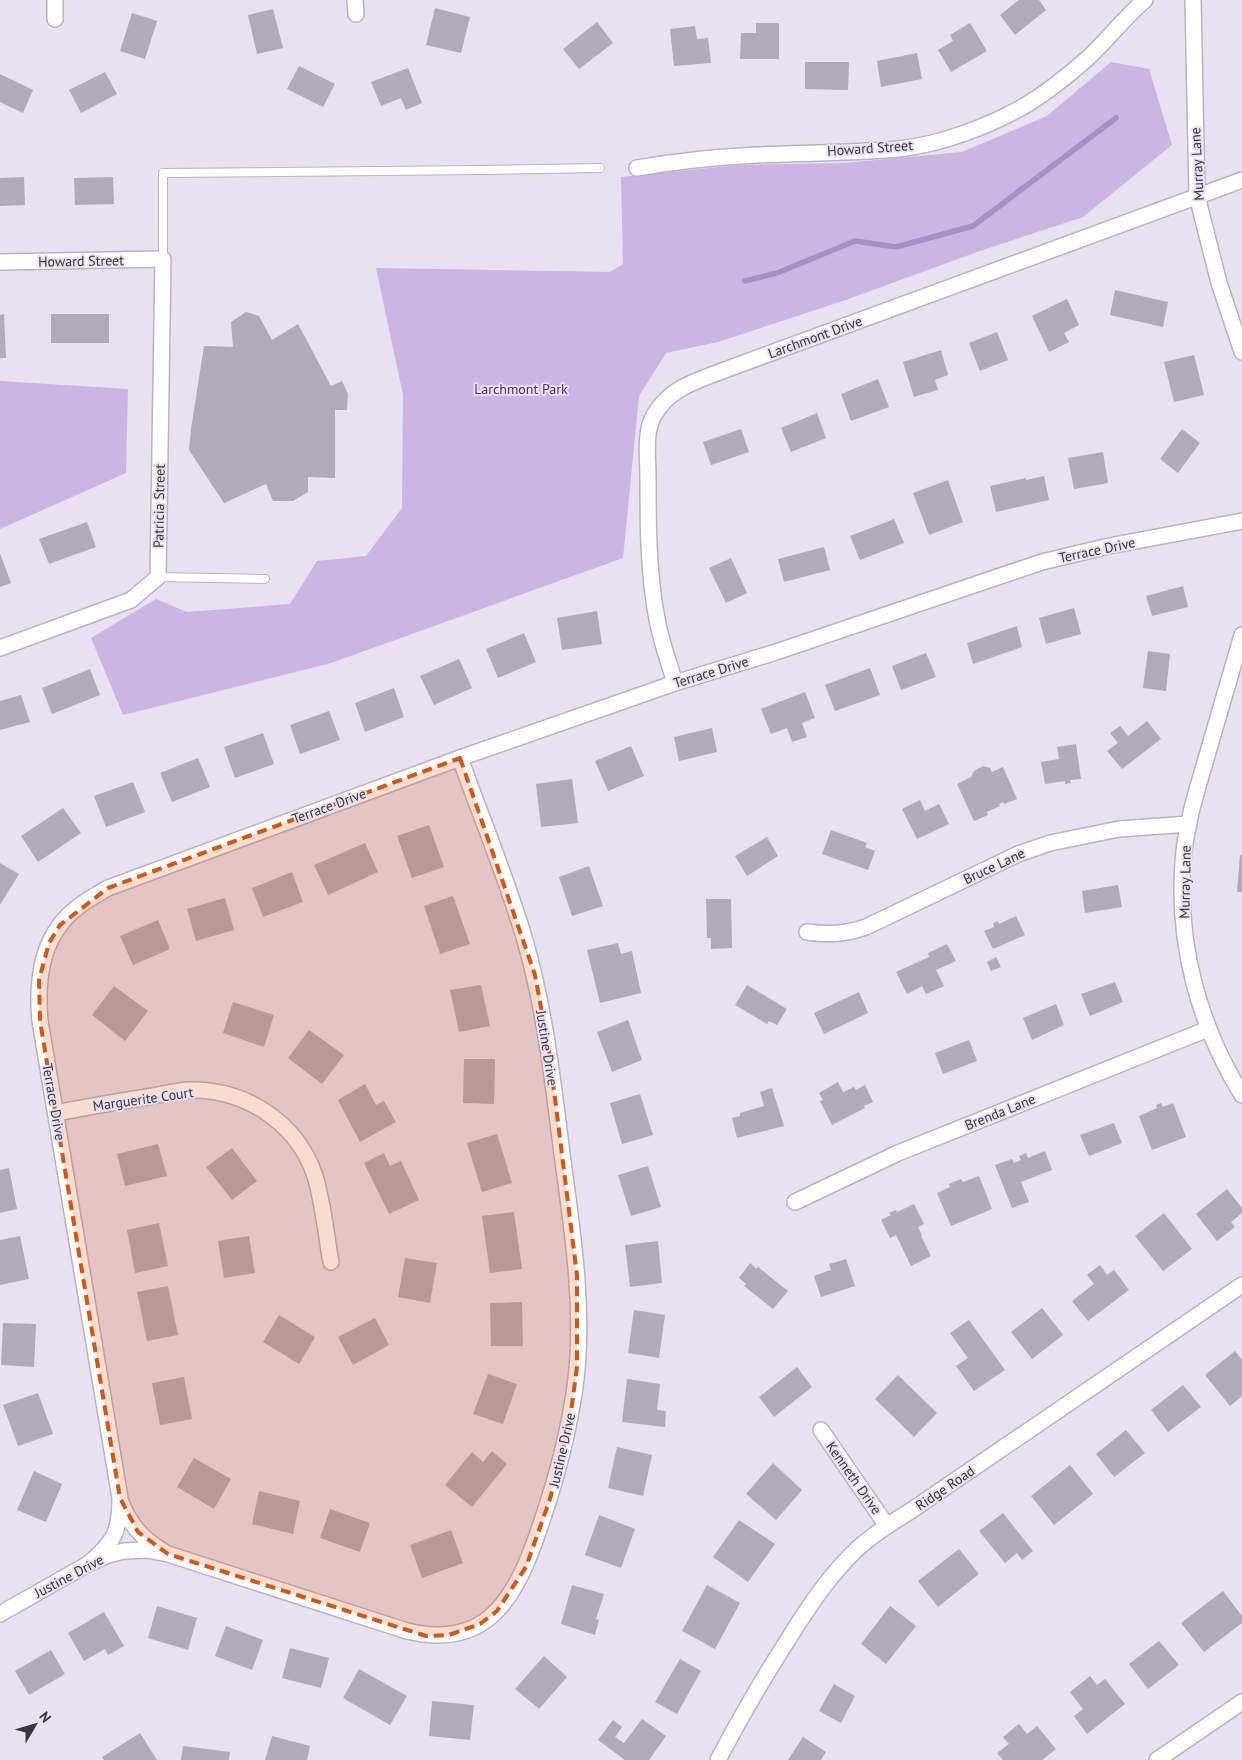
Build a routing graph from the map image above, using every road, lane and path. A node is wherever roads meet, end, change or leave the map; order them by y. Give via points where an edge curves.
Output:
1 (55, 0) edge
2 (1145, 0) edge
3 (1193, 0) edge
4 (55, 19) dead end
5 (600, 168) dead end
6 (637, 168) dead end
7 (1242, 180) edge
8 (1197, 196) junction
9 (163, 259) junction
10 (0, 262) edge
11 (1242, 352) edge
12 (1242, 521) edge
13 (158, 577) junction
14 (265, 579) dead end
15 (1242, 635) edge
16 (0, 648) edge
17 (675, 683) junction
18 (460, 758) junction
19 (1188, 824) junction
20 (807, 932) dead end
21 (1208, 1029) junction
22 (1242, 1095) edge
23 (56, 1112) junction
24 (795, 1202) dead end
25 (331, 1262) dead end
26 (1242, 1285) edge
27 (821, 1430) dead end
28 (120, 1498) junction
29 (887, 1526) junction
30 (168, 1554) junction
31 (88, 1564) junction
32 (0, 1614) edge
33 (1242, 1702) edge
34 (718, 1760) edge
35 (1157, 1760) edge

1 - 4 street
2 - 6 street, Howard Street via 1061,81 1012,112 966,132 899,148 683,160
3 - 8 street, Murray Lane
5 - 9 lane via 163,173
7 - 8 street, Larchmont Drive
8 - 11 street, Murray Lane via 1219,283
8 - 17 street, Larchmont Drive via 722,371 678,389 664,401 653,417 648,440 648,518 658,623
9 - 10 street, Howard Street
9 - 13 street, Patricia Street
12 - 17 street, Terrace Drive via 1042,562
13 - 14 lane
13 - 16 street via 131,600
15 - 19 street, Murray Lane
17 - 18 street, Terrace Drive
18 - 23 street, Terrace Drive via 108,888 60,924 44,958 38,999
18 - 30 street, Justine Drive via 512,901 534,974 549,1050 577,1275 576,1372 569,1427 550,1499 526,1567 511,1594 480,1624 449,1635 426,1636
19 - 20 street, Bruce Lane via 1119,830 1050,843 1018,854 866,927 829,935
19 - 21 street, Murray Lane via 1182,907 1193,981
21 - 22 street, Murray Lane
21 - 24 street, Brenda Lane via 898,1153
23 - 25 street, Marguerite Court via 187,1090 227,1094 255,1105 275,1118 304,1152 317,1185
23 - 28 street, Terrace Drive
26 - 29 street, Ridge Road
27 - 29 street, Kenneth Drive
28 - 30 street via 126,1515 138,1532
28 - 31 street, Terrace Drive via 120,1517 114,1537 106,1549
29 - 34 street, Ridge Road via 854,1552 814,1600 771,1666
30 - 31 street, Justine Drive via 147,1550 124,1551
31 - 32 street, Justine Drive
33 - 35 street

